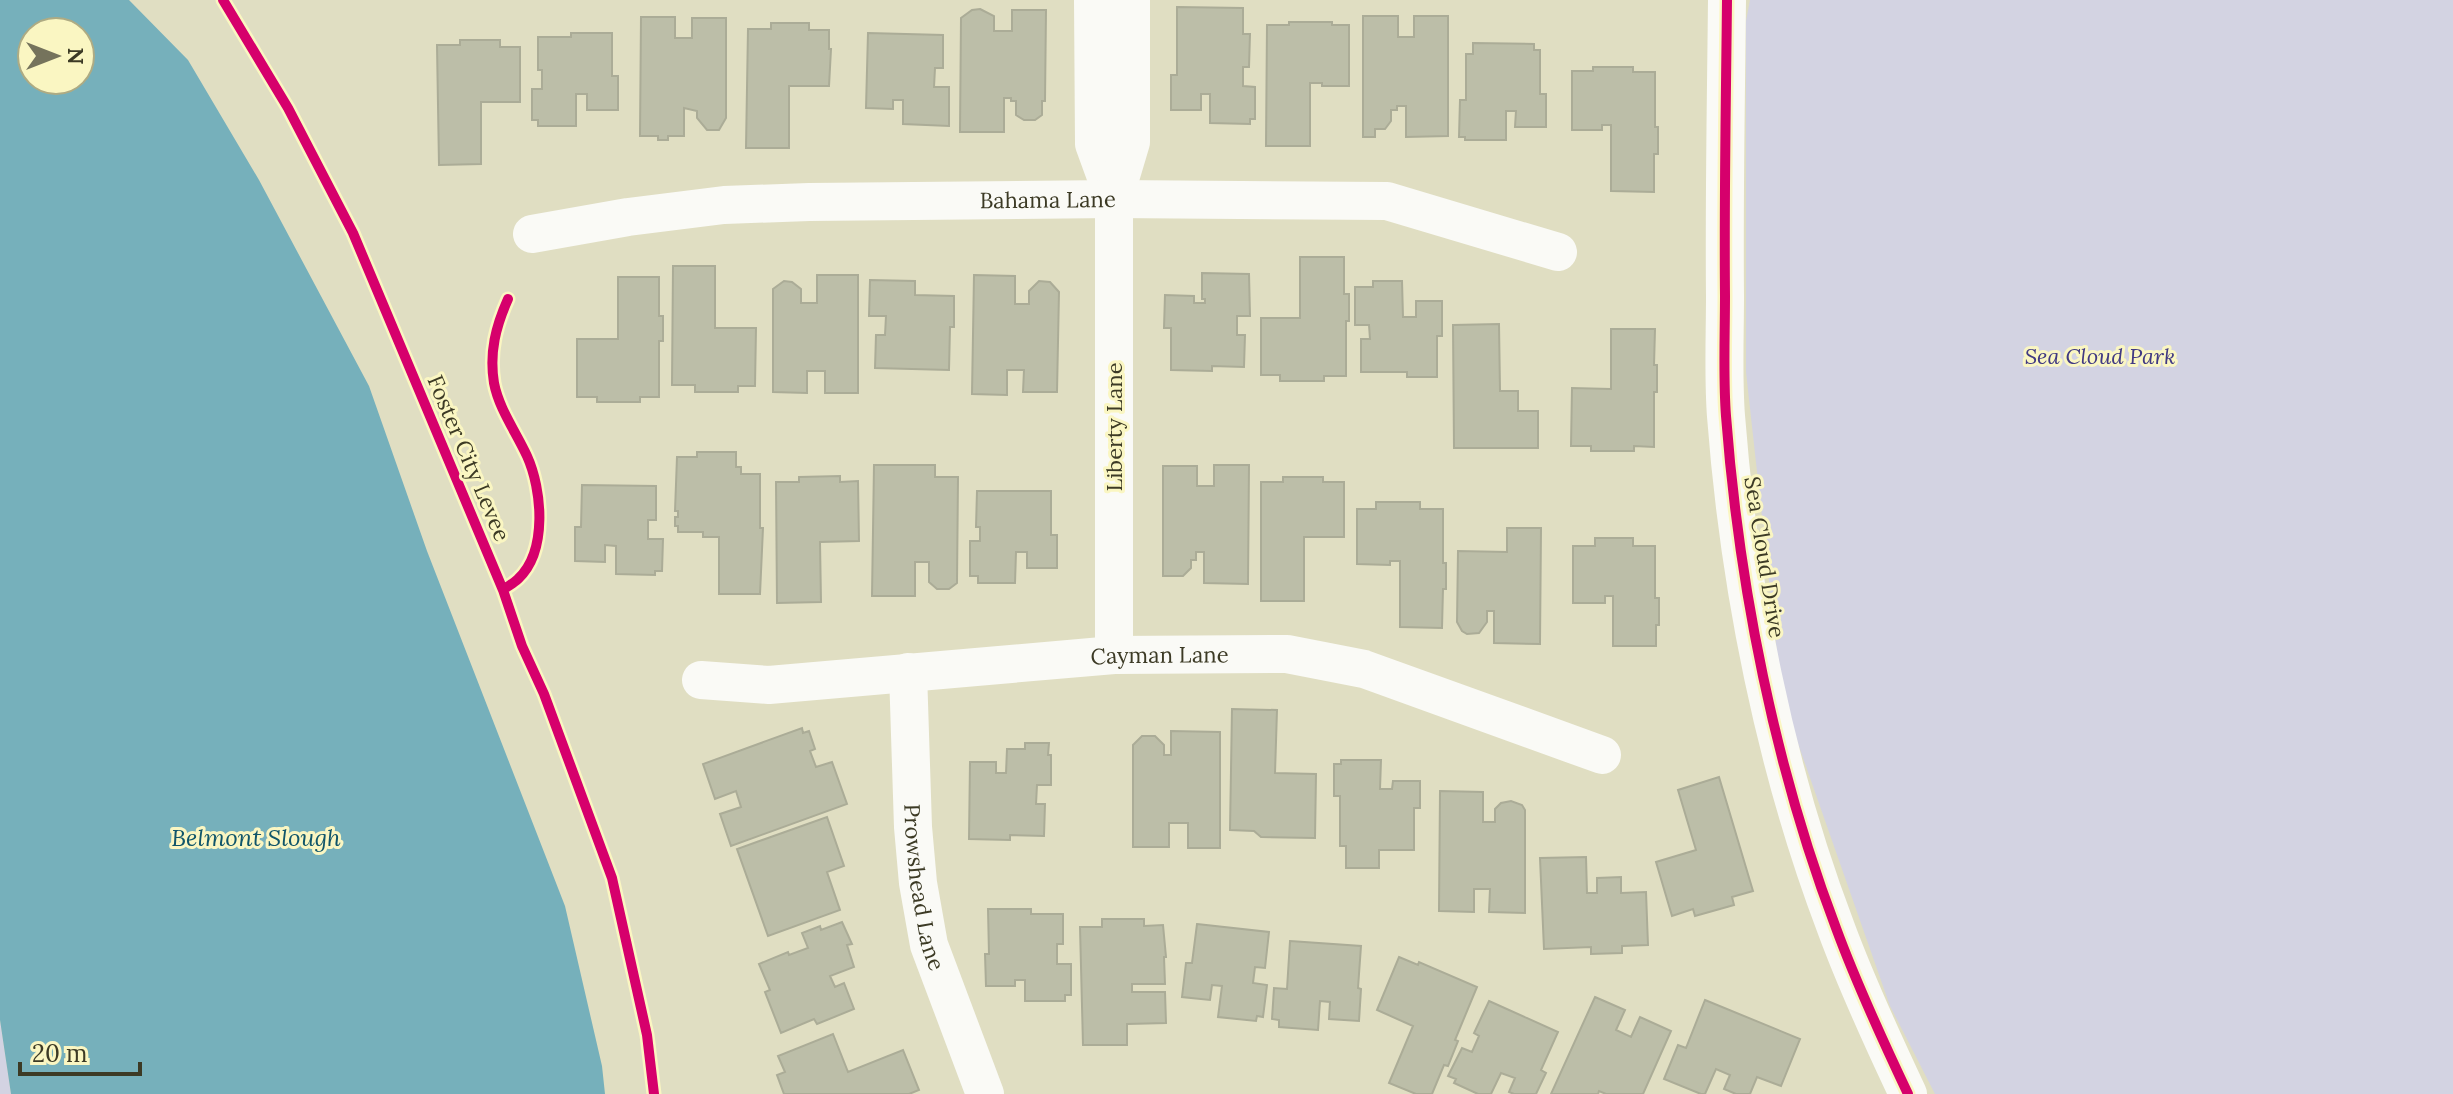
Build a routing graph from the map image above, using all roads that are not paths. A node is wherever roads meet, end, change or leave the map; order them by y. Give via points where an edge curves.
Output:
1 (1093, 0) edge
2 (1131, 0) edge
3 (1727, 0) edge
4 (1114, 199) junction
5 (532, 234) dead end
6 (1558, 252) dead end
7 (1114, 655) junction
8 (908, 672) junction
9 (701, 680) dead end
10 (1602, 755) dead end
11 (985, 1094) edge
12 (1908, 1094) edge

1 - 4 street, Liberty Lane via 1094,144
2 - 4 street, Liberty Lane via 1131,142
3 - 12 street, Sea Cloud Drive via 1725,413 1752,620 1807,844 1874,1023
4 - 5 street, Bahama Lane via 724,205
4 - 6 street, Bahama Lane via 1387,201
4 - 7 street, Liberty Lane
7 - 8 street, Cayman Lane
7 - 10 street, Cayman Lane via 1287,654 1349,666
8 - 9 street, Cayman Lane via 769,685
8 - 11 street, Prowshead Lane via 913,827 929,945

